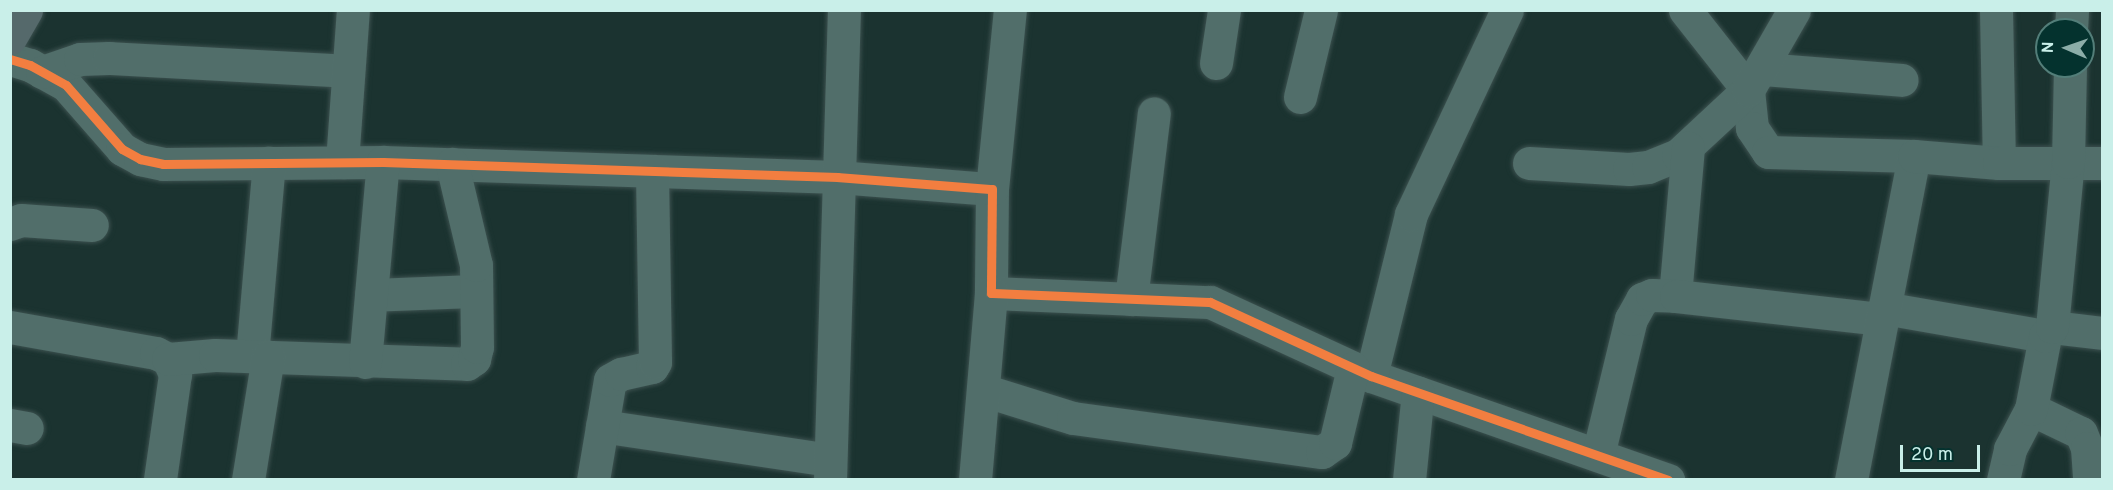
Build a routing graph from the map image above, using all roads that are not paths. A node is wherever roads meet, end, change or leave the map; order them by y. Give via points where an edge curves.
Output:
1 (26, 10) edge
2 (353, 10) edge
3 (844, 10) edge
4 (1010, 10) edge
5 (1224, 10) edge
6 (1321, 10) edge
7 (1507, 10) edge
8 (1685, 10) edge
9 (1794, 10) edge
10 (1996, 10) edge
11 (10, 38) edge
12 (10, 60) edge
13 (1216, 63) dead end
14 (348, 71) junction
15 (42, 72) junction
16 (2070, 78) edge
17 (1755, 80) junction
18 (1902, 80) dead end
19 (1300, 98) dead end
20 (1154, 113) dead end
21 (1688, 148) junction
22 (1914, 156) junction
23 (342, 162) junction
24 (383, 162) junction
25 (1999, 162) junction
26 (2068, 162) junction
27 (269, 163) junction
28 (2103, 163) edge
29 (452, 164) junction
30 (1529, 164) dead end
31 (652, 171) junction
32 (838, 177) junction
33 (992, 189) junction
34 (10, 224) edge
35 (92, 225) dead end
36 (476, 291) junction
37 (991, 292) junction
38 (371, 295) junction
39 (1675, 297) junction
40 (1131, 299) junction
41 (1883, 313) junction
42 (10, 327) edge
43 (2048, 331) junction
44 (2103, 333) edge
45 (260, 357) junction
46 (168, 359) junction
47 (364, 362) junction
48 (1362, 372) junction
49 (983, 390) junction
50 (1418, 392) junction
51 (2031, 409) junction
52 (602, 426) junction
53 (1598, 455) junction
54 (830, 470) edge
55 (160, 480) edge
56 (248, 480) edge
57 (593, 480) edge
58 (975, 480) edge
59 (1409, 480) edge
60 (1668, 480) edge
61 (1851, 480) edge
62 (2004, 480) edge
63 (2089, 480) edge

1 - 11 main road
2 - 14 street
3 - 32 street
4 - 33 street
5 - 13 street
6 - 19 street
7 - 48 street via 1411,214
8 - 17 street
9 - 17 street
10 - 25 street
12 - 15 street
14 - 15 street via 109,58 80,59
14 - 23 street
15 - 27 street via 66,85 122,149 140,159 163,164
16 - 26 street
17 - 18 street
17 - 21 street
17 - 22 street via 1752,128 1768,152
20 - 40 street
21 - 30 street via 1648,167 1629,169
21 - 39 street
22 - 25 street
22 - 41 street
23 - 24 street
23 - 27 street
24 - 29 street
24 - 38 street
25 - 26 street
26 - 28 street
26 - 43 street
27 - 45 street
29 - 31 street
29 - 36 street via 474,255
31 - 32 street
31 - 52 street via 655,362 645,370 614,376
32 - 33 street
32 - 54 street
33 - 37 street
34 - 35 street via 21,220
36 - 38 street
36 - 47 street via 477,347 474,359 467,364
37 - 40 street
37 - 49 street
38 - 47 street
39 - 41 street
39 - 53 street via 1653,295 1635,306
40 - 48 street via 1209,302
41 - 43 street
41 - 61 street
42 - 46 street via 156,353
43 - 44 street
43 - 51 street
45 - 46 street
45 - 47 street
45 - 56 street
46 - 55 street via 176,374
48 - 49 street via 1335,443 1322,452 1072,418
48 - 50 street
49 - 58 street
50 - 53 street
50 - 59 street
51 - 62 street via 2010,449
51 - 63 street via 2081,433 2087,448
52 - 54 street
52 - 57 street
53 - 60 street

